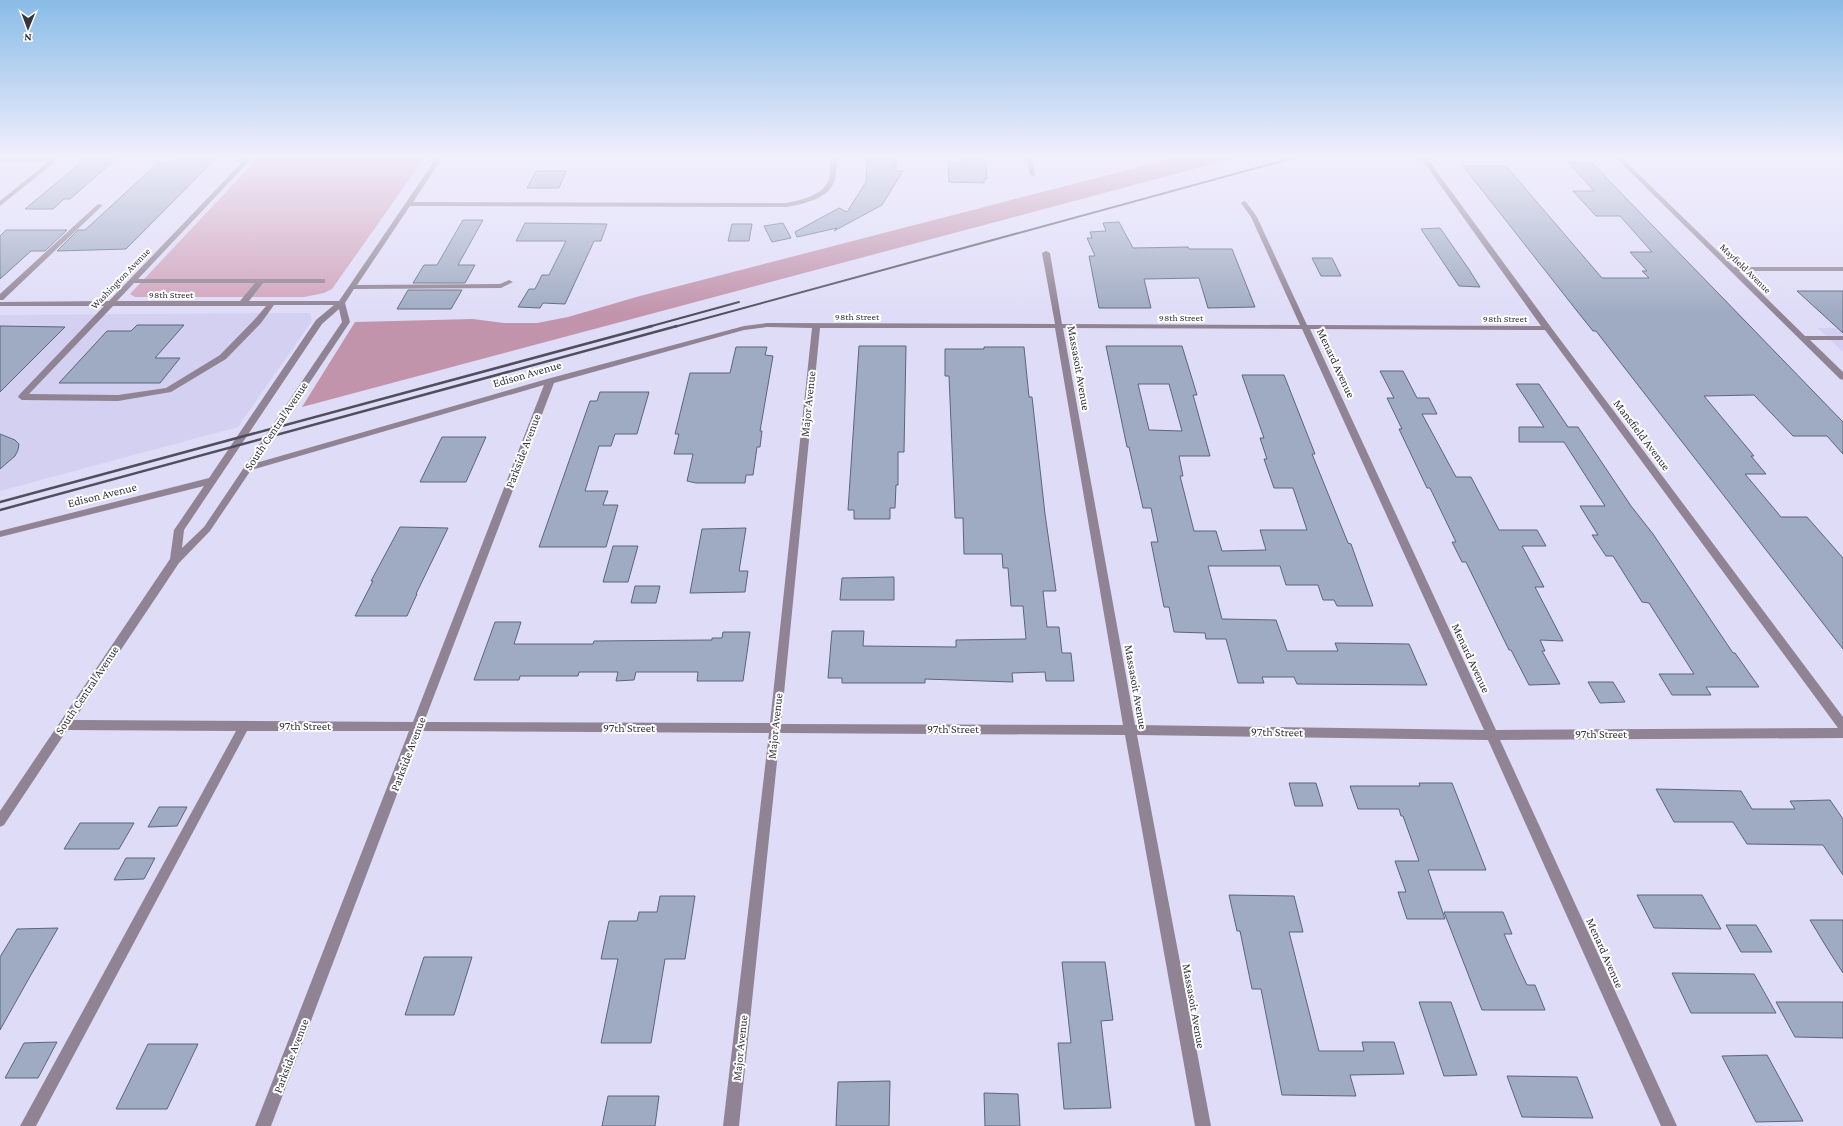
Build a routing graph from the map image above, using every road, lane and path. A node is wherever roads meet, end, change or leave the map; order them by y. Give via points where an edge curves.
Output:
1 (95, 210) edge
2 (199, 210) edge
3 (404, 210) edge
4 (1249, 210) edge
5 (1462, 210) edge
6 (1672, 210) edge
7 (1046, 253) dead end
8 (1733, 269) junction
9 (1843, 269) edge
10 (131, 281) junction
11 (261, 281) junction
12 (322, 281) dead end
13 (509, 282) dead end
14 (353, 286) junction
15 (0, 298) edge
16 (272, 303) junction
17 (341, 303) junction
18 (0, 304) edge
19 (109, 304) junction
20 (242, 304) junction
21 (816, 326) junction
22 (1059, 326) junction
23 (1305, 327) junction
24 (1547, 328) junction
25 (1803, 338) junction
26 (1843, 338) edge
27 (1843, 377) edge
28 (550, 381) junction
29 (248, 468) junction
30 (210, 481) junction
31 (0, 534) edge
32 (175, 560) junction
33 (63, 725) junction
34 (244, 726) junction
35 (1843, 726) edge
36 (418, 727) junction
37 (775, 729) junction
38 (1130, 730) junction
39 (1843, 733) edge
40 (1492, 734) junction
41 (0, 821) edge
42 (28, 1126) edge
43 (263, 1126) edge
44 (731, 1126) edge
45 (1203, 1126) edge
46 (1669, 1126) edge

1 - 15 street
2 - 10 street, Washington Avenue
3 - 14 street, South Central Avenue
4 - 23 street, Menard Avenue
5 - 24 street, Mansfield Avenue
6 - 8 street, Mayfield Avenue
7 - 22 street, Massasoit Avenue
8 - 9 street
8 - 25 street, Mayfield Avenue
10 - 11 street
10 - 19 street, Washington Avenue
11 - 12 street
11 - 20 street
13 - 14 street via 501,286
14 - 17 street, South Central Avenue
16 - 17 street, 98th Street
16 - 19 street, Washington Avenue via 223,357 168,390 118,398 22,397
16 - 20 street, 98th Street
17 - 29 street, South Central Avenue via 346,322
17 - 30 street, South Central Avenue via 319,322
18 - 19 street, 98th Street
19 - 20 street, 98th Street
21 - 22 street, 98th Street
21 - 28 street, Edison Avenue via 767,325 744,328
21 - 37 street, Major Avenue
22 - 23 street, 98th Street
22 - 38 street, Massasoit Avenue
23 - 24 street, 98th Street
23 - 40 street, Menard Avenue
24 - 35 street, Mansfield Avenue
25 - 26 street
25 - 27 street, Mayfield Avenue
28 - 29 street, Edison Avenue
28 - 36 street, Parkside Avenue
29 - 32 street, South Central Avenue via 207,529
30 - 31 street, Edison Avenue
30 - 32 street, South Central Avenue via 179,530
32 - 33 street, South Central Avenue
33 - 34 street, 97th Street
33 - 41 street, South Central Avenue
34 - 36 street, 97th Street
34 - 42 street
36 - 37 street, 97th Street
36 - 43 street, Parkside Avenue
37 - 38 street, 97th Street
37 - 44 street, Major Avenue
38 - 40 street, 97th Street
38 - 45 street, Massasoit Avenue
39 - 40 street, 97th Street
40 - 46 street, Menard Avenue

